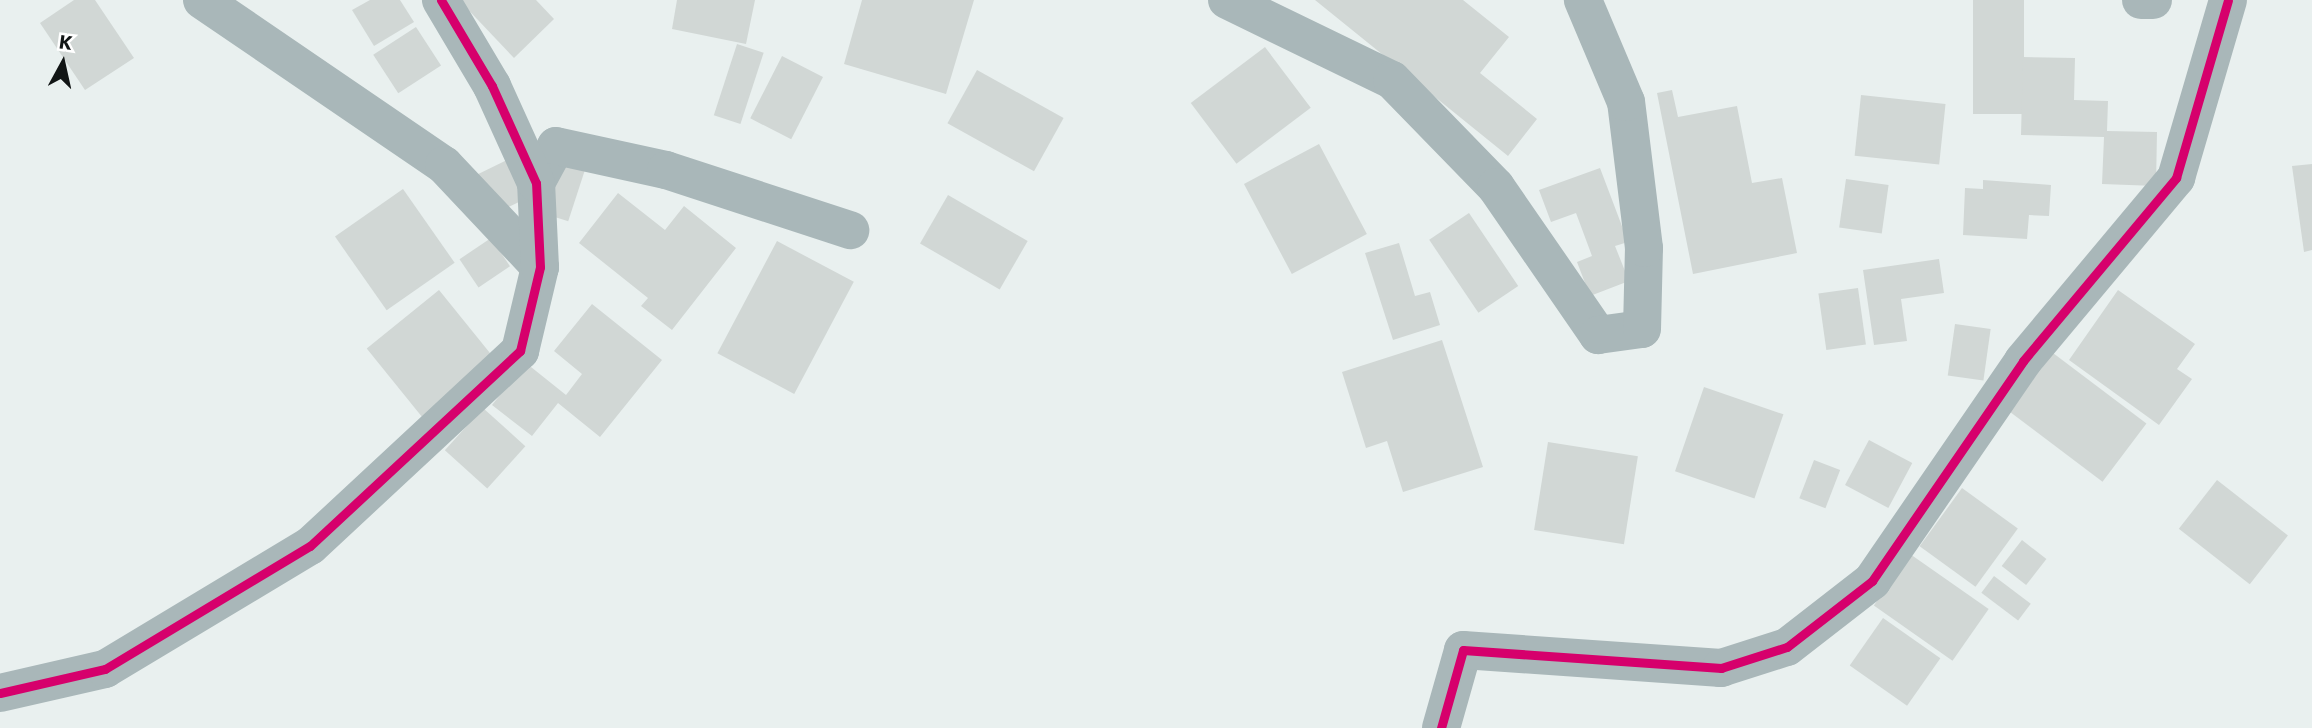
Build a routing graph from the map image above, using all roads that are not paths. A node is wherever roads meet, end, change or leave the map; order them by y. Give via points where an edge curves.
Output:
1 (202, 0) edge
2 (441, 0) edge
3 (1227, 0) edge
4 (1583, 0) edge
5 (2141, 0) edge
6 (2153, 0) edge
7 (2228, 0) edge
8 (536, 183) junction
9 (850, 230) dead end
10 (540, 267) junction
11 (0, 693) edge
12 (1441, 728) edge

1 - 10 street via 444,165
2 - 8 street via 492,86
3 - 4 street via 1392,80 1496,187 1598,335 1642,329 1644,248 1626,102
5 - 6 street
7 - 12 street via 2176,178 2023,361 1872,581 1787,647 1721,668 1463,650
8 - 9 street via 555,146 666,170
8 - 10 street
10 - 11 street via 520,351 310,546 105,669

